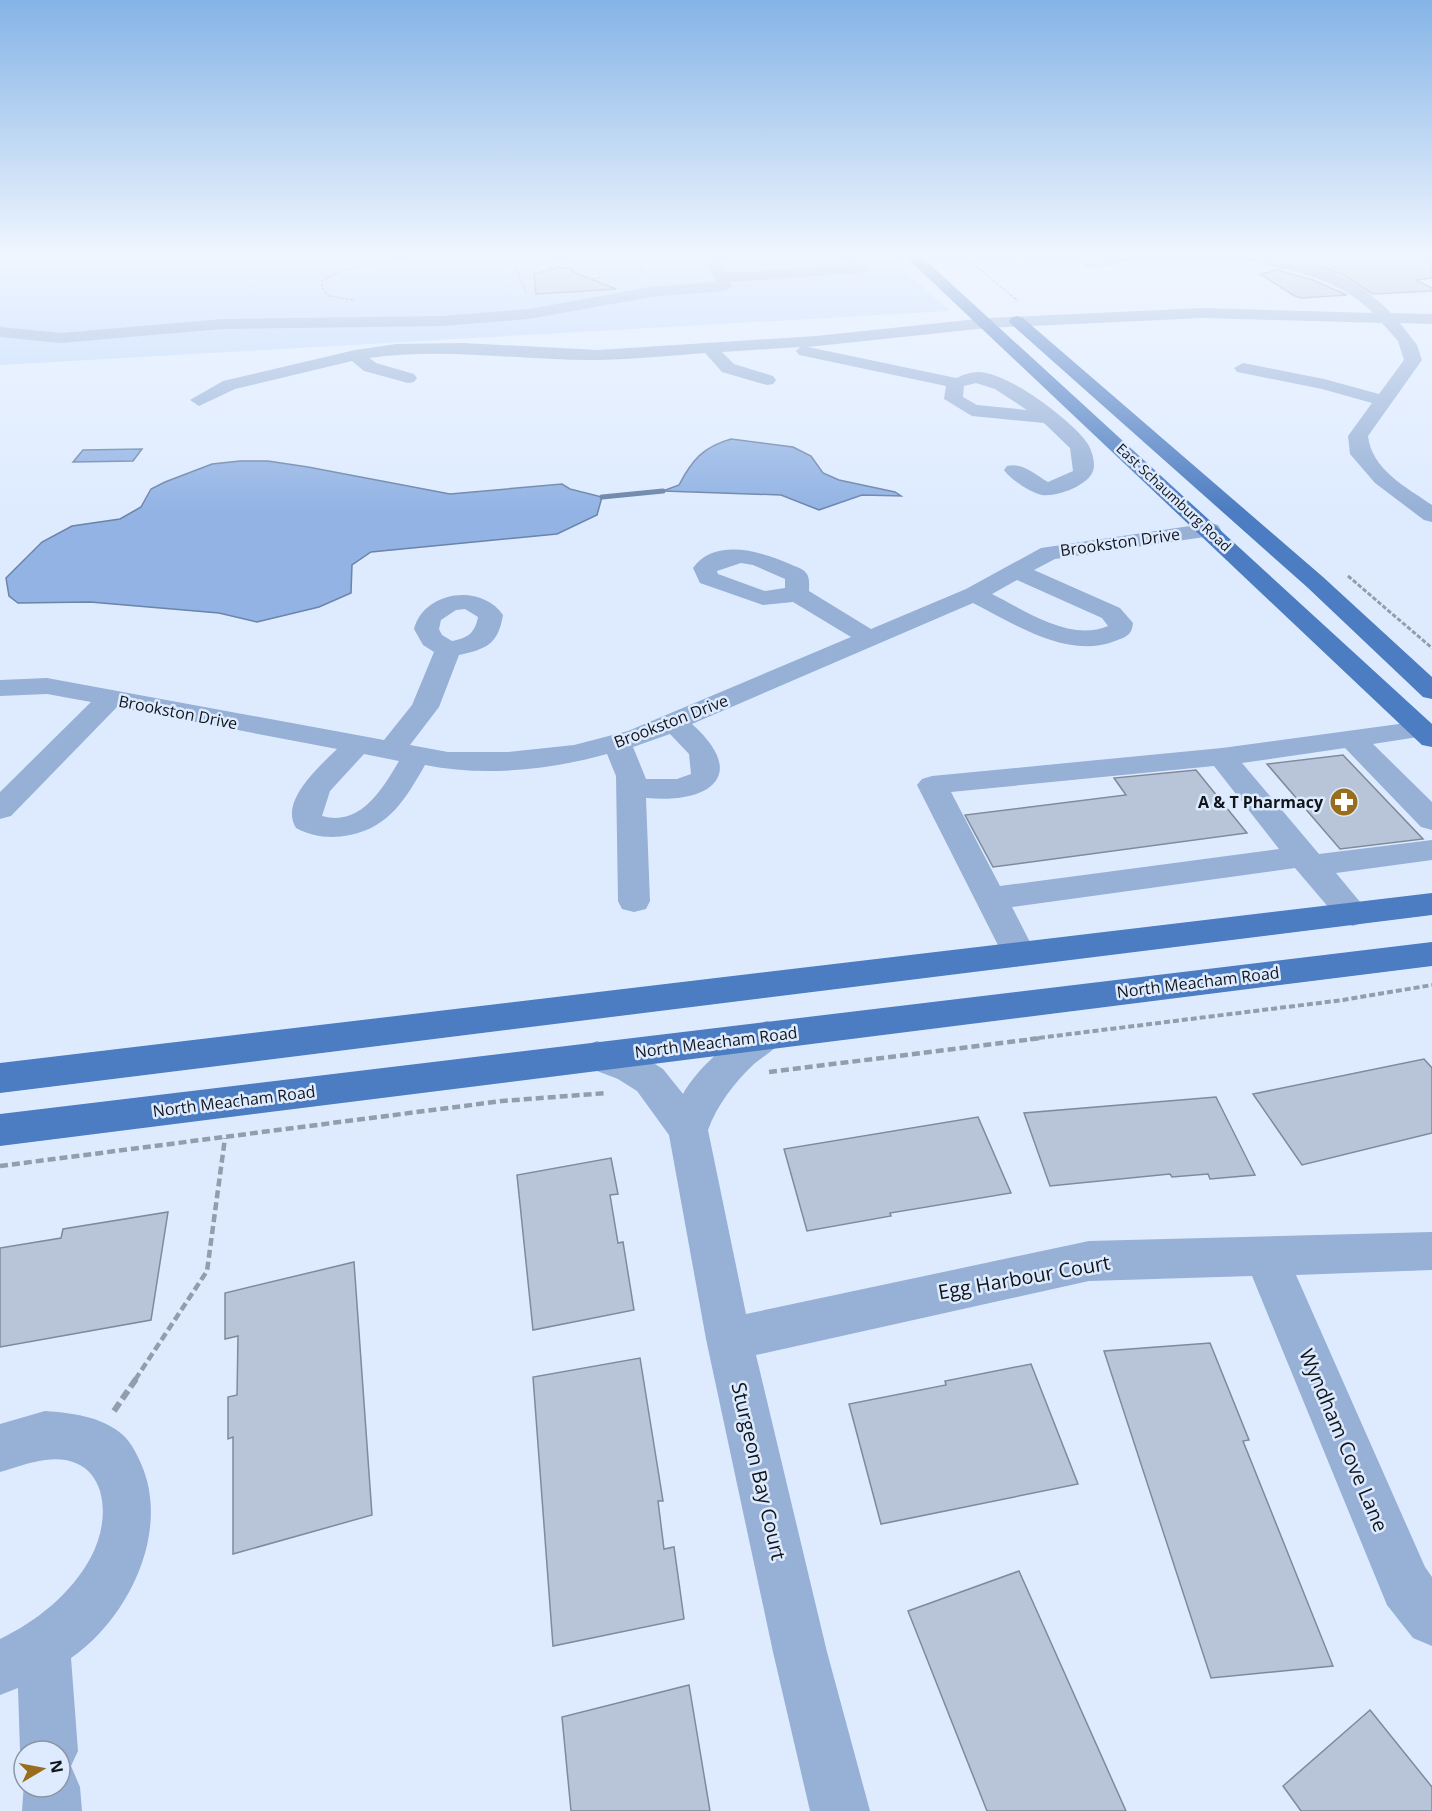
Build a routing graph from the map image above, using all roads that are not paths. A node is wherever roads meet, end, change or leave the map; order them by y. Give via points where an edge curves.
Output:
1 (599, 342) edge
2 (807, 342) edge
3 (834, 342) edge
4 (1007, 342) edge
5 (1051, 342) edge
6 (1408, 342) edge
7 (774, 344) junction
8 (709, 348) junction
9 (498, 350) junction
10 (542, 352) junction
11 (561, 353) junction
12 (355, 356) junction
13 (258, 360) dead end
14 (331, 361) junction
15 (728, 368) junction
16 (1243, 368) dead end
17 (507, 369) dead end
18 (548, 369) dead end
19 (704, 370) dead end
20 (979, 377) junction
21 (206, 378) dead end
22 (408, 378) dead end
23 (767, 380) dead end
24 (956, 383) junction
25 (229, 385) junction
26 (199, 400) dead end
27 (1382, 400) junction
28 (1047, 418) junction
29 (1014, 470) dead end
30 (1432, 515) edge
31 (1209, 530) junction
32 (1016, 571) junction
33 (797, 594) dead end
34 (974, 594) junction
35 (871, 639) junction
36 (448, 650) dead end
37 (0, 688) edge
38 (1432, 691) edge
39 (111, 698) junction
40 (674, 722) junction
41 (1427, 734) edge
42 (1352, 739) junction
43 (617, 743) junction
44 (357, 744) junction
45 (404, 753) junction
46 (1222, 756) junction
47 (632, 787) junction
48 (0, 809) edge
49 (1432, 820) edge
50 (1432, 850) edge
51 (1307, 861) junction
52 (990, 899) junction
53 (634, 901) dead end
54 (1432, 904) edge
55 (1353, 914) junction
56 (1019, 954) junction
57 (1432, 954) edge
58 (767, 1035) junction
59 (597, 1056) junction
60 (0, 1078) edge
61 (0, 1130) edge
62 (688, 1130) junction
63 (1432, 1251) edge
64 (1265, 1254) junction
65 (729, 1339) junction
66 (0, 1449) edge
67 (1432, 1619) edge
68 (22, 1658) edge
69 (46, 1739) edge
70 (840, 1811) edge

1 - 10 street
2 - 7 street
3 - 20 street
4 - 31 main road, East Schaumburg Road
5 - 38 main road, East Schaumburg Road
6 - 27 street via 1413,360
7 - 8 street
7 - 24 street
8 - 11 street via 598,355
8 - 15 street
9 - 10 street
9 - 12 street via 396,349
9 - 17 street
10 - 11 street
11 - 18 street
12 - 14 street
12 - 22 street via 370,368
13 - 14 street via 312,357
14 - 25 street
15 - 19 street
15 - 23 street
16 - 27 street
20 - 24 street
20 - 28 street via 1001,385
21 - 25 street
24 - 28 street via 953,399 972,410
25 - 26 street
27 - 30 street via 1358,436 1360,454 1382,479
28 - 29 street via 1079,446 1083,474 1045,489
31 - 32 street, Brookston Drive via 1049,553
31 - 41 main road, East Schaumburg Road
32 - 34 street, Brookston Drive
32 - 34 street via 1111,613 1122,623 1120,630 1099,640 1059,634
33 - 35 street
34 - 35 street, Brookston Drive
35 - 40 street, Brookston Drive
36 - 45 street
37 - 39 street, Brookston Drive via 47,686
39 - 44 street, Brookston Drive
39 - 48 street
40 - 43 street, Brookston Drive
40 - 47 street via 707,758 709,768 704,779 678,790
41 - 42 street
42 - 46 street
42 - 49 street
43 - 45 street, Brookston Drive via 575,754 508,761 448,761
43 - 47 street via 632,776
44 - 45 street, Brookston Drive
44 - 45 street via 319,786 306,808 307,821 318,827 360,825 375,816 391,797
46 - 51 street
46 - 52 street via 932,785
47 - 53 street
50 - 51 street
51 - 52 street
51 - 55 street
52 - 56 street
54 - 55 main road
55 - 56 main road
56 - 60 main road
57 - 58 main road, North Meacham Road
58 - 59 main road, North Meacham Road
58 - 62 street via 741,1054 700,1099
59 - 61 main road, North Meacham Road
59 - 62 street via 631,1068 650,1080
62 - 65 street, Sturgeon Bay Court
63 - 64 street, Egg Harbour Court
64 - 65 street, Egg Harbour Court via 1089,1261
64 - 67 street, Wyndham Cove Lane via 1406,1586
65 - 70 street, Sturgeon Bay Court
66 - 68 street via 28,1437 70,1434 103,1448 124,1476 129,1516 116,1562 86,1609
68 - 69 street

